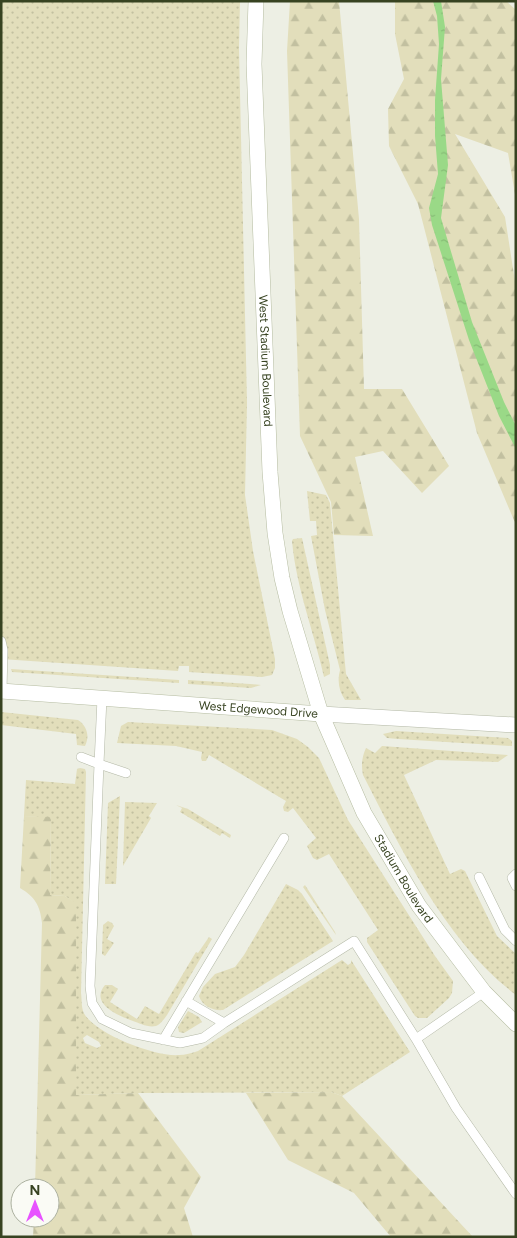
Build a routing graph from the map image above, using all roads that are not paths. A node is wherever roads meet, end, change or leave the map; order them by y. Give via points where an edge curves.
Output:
1 (256, 1) edge
2 (1, 641) edge
3 (1, 691) edge
4 (102, 698) junction
5 (321, 714) junction
6 (516, 725) edge
7 (81, 757) dead end
8 (99, 764) junction
9 (126, 773) dead end
10 (284, 838) dead end
11 (516, 874) edge
12 (479, 877) dead end
13 (516, 886) edge
14 (516, 941) edge
15 (484, 992) junction
16 (186, 1001) junction
17 (224, 1023) junction
18 (516, 1024) edge
19 (416, 1039) junction
20 (163, 1040) junction
21 (516, 1194) edge

1 - 5 main road, West Stadium Boulevard via 254,64 273,508 282,578
2 - 3 lane via 4,650
3 - 4 main road, West Edgewood Drive
4 - 5 main road, West Edgewood Drive
4 - 8 lane
5 - 6 main road, West Edgewood Drive
5 - 15 main road, Stadium Boulevard via 369,822 419,906
7 - 8 lane
8 - 9 lane
8 - 20 lane via 92,1003 102,1019 131,1033
10 - 16 lane
11 - 13 lane via 512,878
12 - 14 lane via 505,930
15 - 18 main road, Stadium Boulevard
15 - 19 lane
16 - 17 lane
16 - 20 lane
17 - 19 lane via 354,941
17 - 20 lane via 203,1038 180,1043
19 - 21 lane via 456,1108

